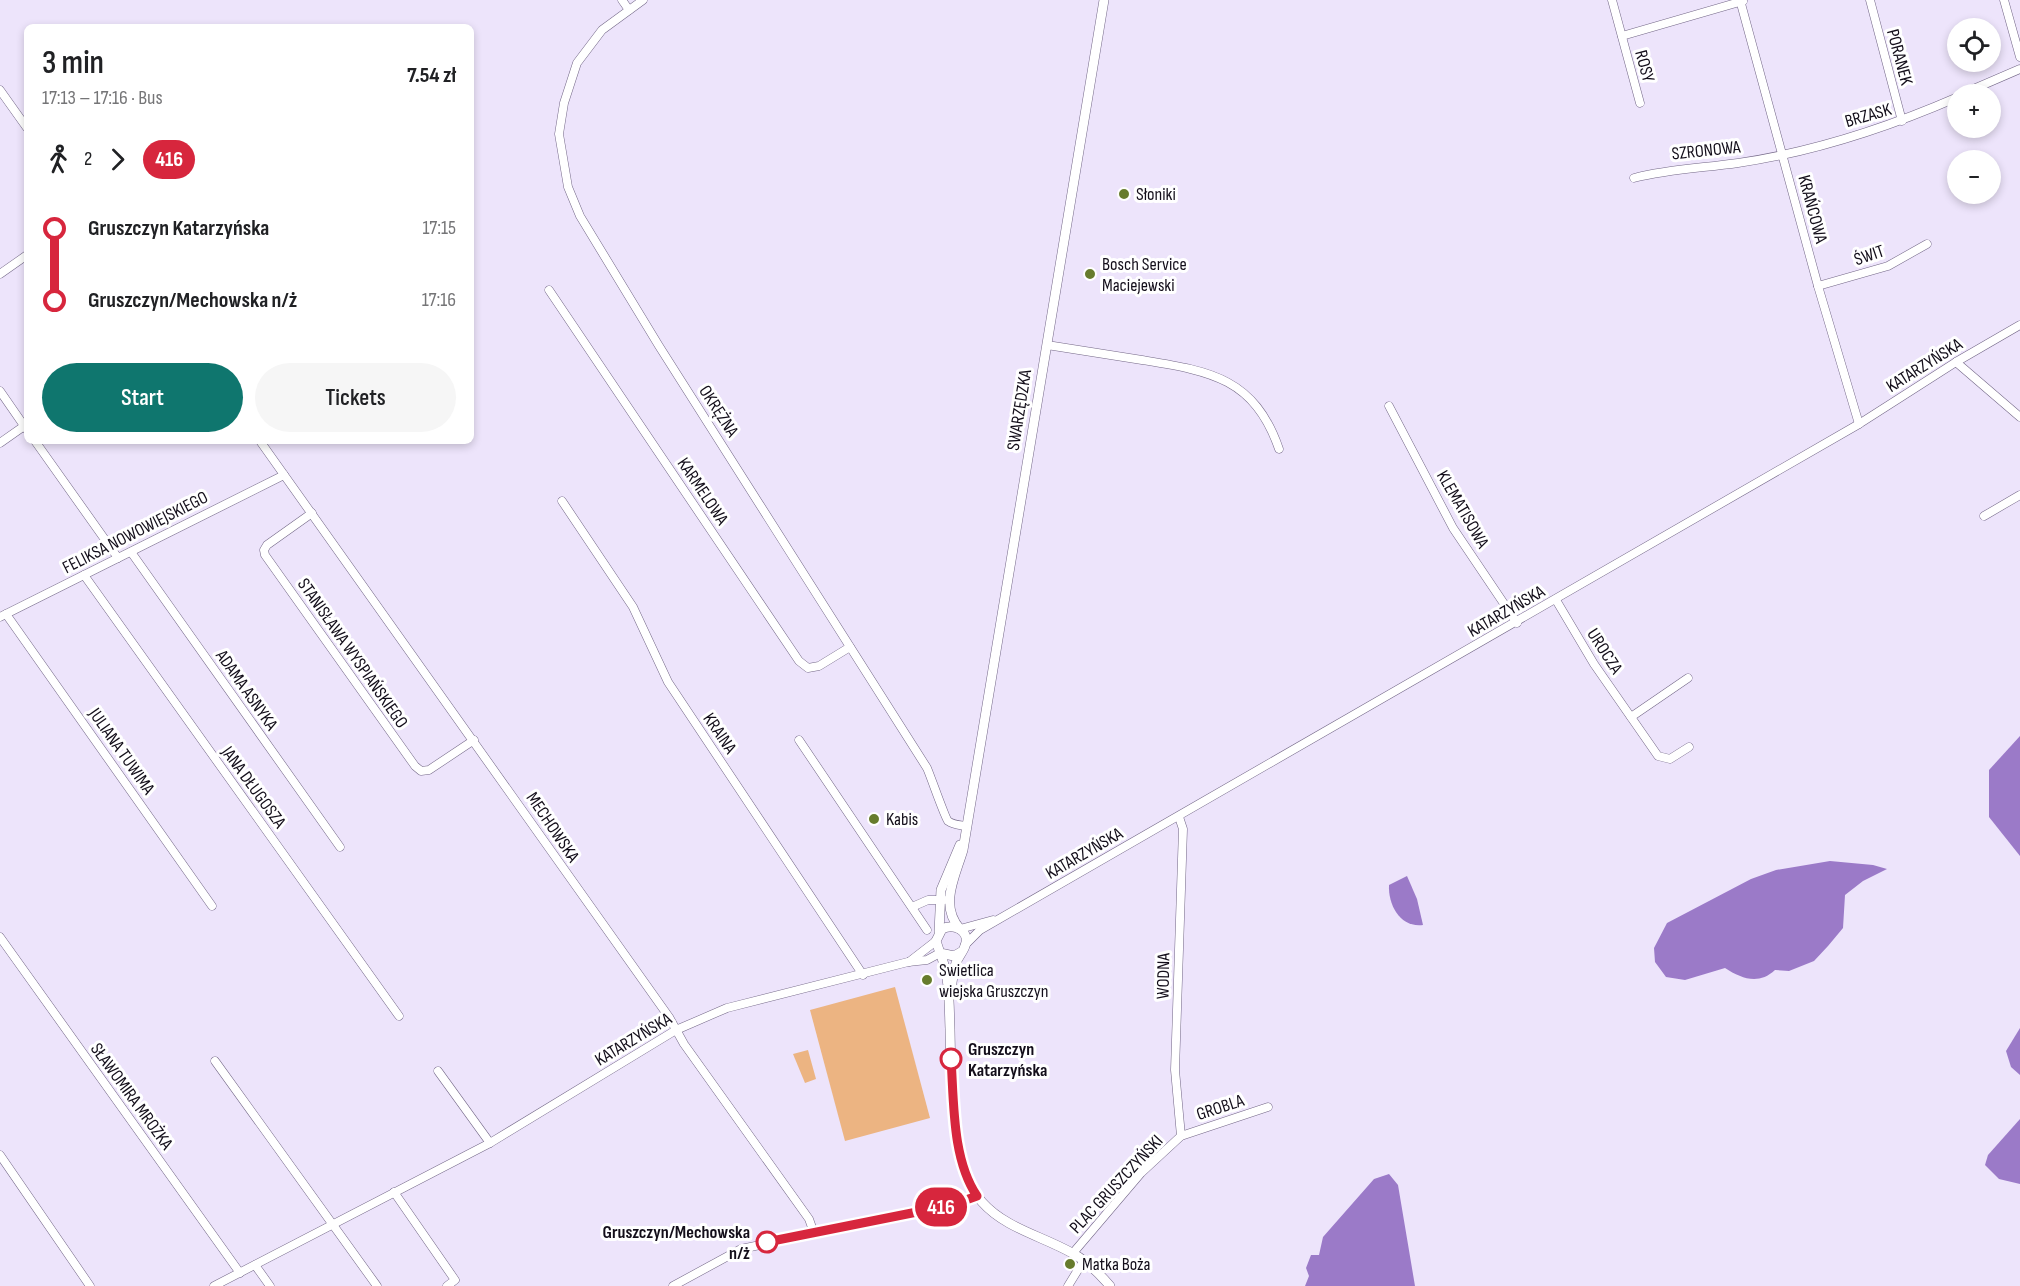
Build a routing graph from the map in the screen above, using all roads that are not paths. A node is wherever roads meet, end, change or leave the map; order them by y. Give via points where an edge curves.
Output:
1 (622, 0) edge
2 (644, 0) edge
3 (1104, 0) edge
4 (1612, 0) edge
5 (1870, 0) edge
6 (2004, 0) edge
7 (1742, 1) edge
8 (629, 10) junction
9 (2017, 34) edge
10 (1622, 36) junction
11 (2020, 57) edge
12 (2020, 69) edge
13 (1985, 84) edge
14 (0, 90) edge
15 (9, 102) junction
16 (1947, 102) edge
17 (1640, 103) dead end
18 (0, 107) edge
19 (1902, 121) junction
20 (24, 124) edge
21 (1783, 154) junction
22 (1634, 178) dead end
23 (1927, 244) dead end
24 (24, 257) edge
25 (0, 274) edge
26 (1818, 286) junction
27 (549, 290) dead end
28 (2020, 325) edge
29 (1047, 345) junction
30 (1956, 362) junction
31 (0, 391) edge
32 (1389, 406) dead end
33 (2020, 417) edge
34 (24, 423) edge
35 (1859, 424) junction
36 (24, 427) edge
37 (0, 443) edge
38 (37, 444) edge
39 (262, 444) edge
40 (1279, 449) dead end
41 (284, 475) junction
42 (2020, 495) edge
43 (562, 501) dead end
44 (312, 513) junction
45 (1984, 516) dead end
46 (130, 552) junction
47 (118, 558) junction
48 (84, 575) junction
49 (1556, 600) junction
50 (3, 615) edge
51 (1518, 623) junction
52 (850, 647) junction
53 (1688, 678) dead end
54 (1631, 717) junction
55 (799, 740) dead end
56 (474, 741) junction
57 (1689, 747) dead end
58 (1179, 817) junction
59 (966, 826) junction
60 (340, 847) dead end
61 (944, 900) junction
62 (212, 906) dead end
63 (912, 908) junction
64 (1003, 918) junction
65 (960, 929) junction
66 (927, 930) dead end
67 (0, 937) edge
68 (937, 937) junction
69 (963, 948) junction
70 (940, 953) junction
71 (908, 962) junction
72 (863, 975) junction
73 (949, 1001) junction
74 (399, 1016) dead end
75 (676, 1030) junction
76 (215, 1061) dead end
77 (438, 1071) dead end
78 (1268, 1107) dead end
79 (1181, 1136) junction
80 (489, 1143) junction
81 (0, 1155) edge
82 (394, 1192) junction
83 (977, 1196) junction
84 (333, 1224) junction
85 (814, 1233) junction
86 (1073, 1253) junction
87 (1084, 1260) junction
88 (255, 1265) junction
89 (240, 1273) junction
90 (90, 1286) edge
91 (214, 1286) edge
92 (270, 1286) edge
93 (377, 1286) edge
94 (447, 1286) edge
95 (673, 1286) edge
96 (1068, 1286) edge
97 (1110, 1286) edge

1 - 8 street
2 - 8 street, OKRĘŻNA
3 - 29 street, SWARZĘDZKA
4 - 10 street, ROSY
5 - 19 street, PORANEK
6 - 9 street
7 - 10 street, ROSY
7 - 21 street, KRAŃCOWA
8 - 52 street, OKRĘŻNA via 602,30 577,63 570,82 559,134 568,187 580,216 653,337
9 - 11 street
10 - 17 street, ROSY
12 - 13 street
14 - 15 street
15 - 18 street
15 - 20 street
16 - 19 street, BRZASK
19 - 21 street, BRZASK
21 - 22 street, SZRONOWA via 1738,163 1666,169
21 - 26 street, KRAŃCOWA
23 - 26 street, ŚWIT via 1888,267
24 - 25 street
26 - 35 street, KRAŃCOWA
27 - 52 street, KARMELOWA via 799,661 808,668 819,666
28 - 30 street, KATARZYŃSKA
29 - 40 street via 1204,370 1252,400 1272,428
29 - 59 street, SWARZĘDZKA
30 - 33 street
30 - 35 street, KATARZYŃSKA
31 - 34 street
32 - 51 street, KLEMATISOWA via 1454,528
35 - 49 street, KATARZYŃSKA
36 - 37 street
38 - 47 street
39 - 41 street, MECHOWSKA
41 - 44 street, MECHOWSKA
41 - 46 street, FELIKSA NOWOWIEJSKIEGO
42 - 45 street
43 - 72 street, KRAINA via 633,607 668,682
44 - 56 street, MECHOWSKA
44 - 56 street, STANISŁAWA WYSPIAŃSKIEGO via 267,545 265,555 421,771 429,770
46 - 47 street, FELIKSA NOWOWIEJSKIEGO
46 - 60 street, ADAMA ASNYKA
47 - 48 street, FELIKSA NOWOWIEJSKIEGO
48 - 50 street, FELIKSA NOWOWIEJSKIEGO
48 - 74 street, JANA DŁUGOSZA
49 - 51 street, KATARZYŃSKA
49 - 54 street, UROCZA
50 - 62 street, JULIANA TUWIMA
51 - 58 street, KATARZYŃSKA
52 - 59 street, OKRĘŻNA via 927,768 945,818
53 - 54 street
54 - 57 street, UROCZA via 1658,756 1670,759
55 - 63 street
56 - 75 street, MECHOWSKA
58 - 64 street, KATARZYŃSKA
58 - 79 street, WODNA via 1183,830 1175,1070
59 - 61 street, SWARZĘDZKA via 963,850
61 - 63 street via 927,900
61 - 65 street
61 - 68 street, SWARZĘDZKA
63 - 66 street
64 - 65 street, KATARZYŃSKA
64 - 69 street, KATARZYŃSKA via 981,930
65 - 68 street via 949,926
65 - 69 street via 965,936
67 - 89 street, SŁAWOMIRA MROŻKA
68 - 70 street
68 - 71 street, KATARZYŃSKA
69 - 70 street via 954,956
69 - 73 street
70 - 71 street, KATARZYŃSKA via 927,960
70 - 73 street
71 - 72 street, KATARZYŃSKA
72 - 75 street, KATARZYŃSKA via 728,1008
73 - 83 street via 958,1130 966,1173
75 - 80 street, KATARZYŃSKA
75 - 85 street, MECHOWSKA via 809,1219
76 - 84 street
77 - 80 street
78 - 79 street, GROBLA
79 - 86 street, PLAC GRUSZCZYŃSKI via 1141,1173
80 - 82 street, KATARZYŃSKA
81 - 90 street
82 - 84 street, KATARZYŃSKA
82 - 94 street via 455,1280
83 - 85 street via 952,1205
83 - 86 street via 1023,1231
84 - 88 street, KATARZYŃSKA
84 - 93 street
85 - 95 street via 741,1249
86 - 87 street
87 - 96 street
87 - 97 street
88 - 89 street, KATARZYŃSKA
88 - 92 street
89 - 91 street, KATARZYŃSKA

